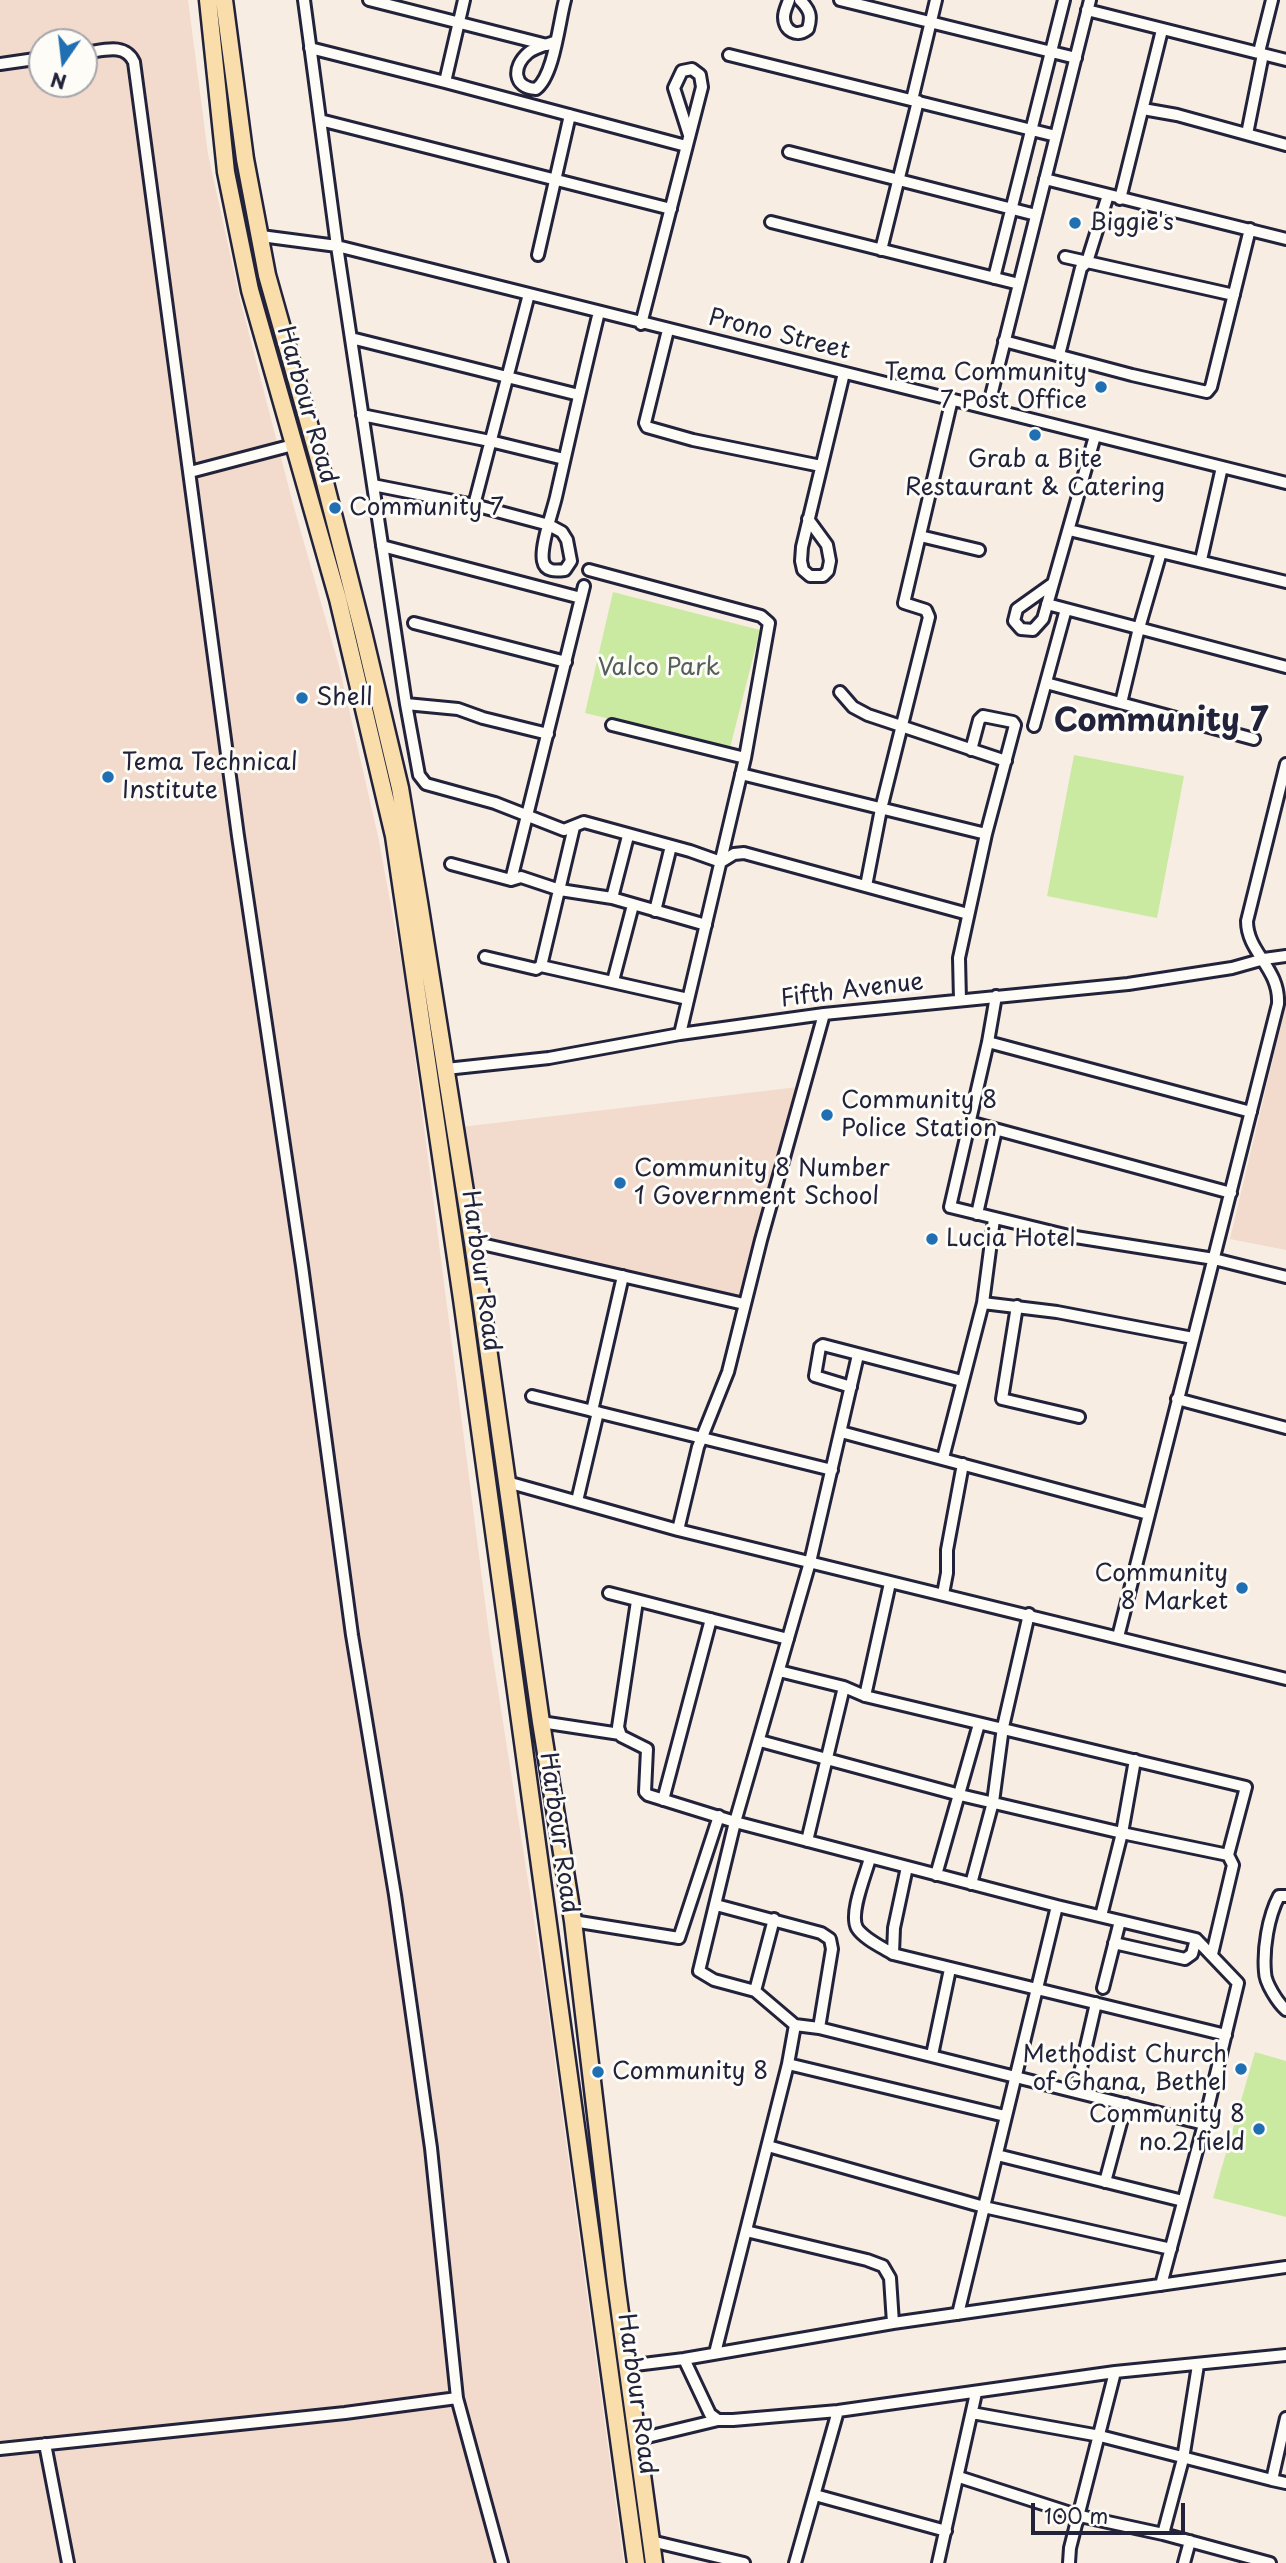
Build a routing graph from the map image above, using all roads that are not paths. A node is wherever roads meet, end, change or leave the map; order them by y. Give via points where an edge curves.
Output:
1 (208, 0) edge
2 (224, 0) edge
3 (304, 0) edge
4 (369, 0) edge
5 (464, 0) edge
6 (565, 0) edge
7 (789, 0) edge
8 (800, 0) edge
9 (840, 0) edge
10 (936, 0) edge
11 (1064, 0) edge
12 (1272, 0) edge
13 (1088, 5) edge
14 (459, 22) junction
15 (930, 23) junction
16 (1162, 30) junction
17 (310, 48) junction
18 (98, 51) edge
19 (1051, 52) junction
20 (1261, 53) junction
21 (729, 55) dead end
22 (1076, 58) junction
23 (28, 60) edge
24 (1286, 60) edge
25 (0, 64) edge
26 (445, 82) junction
27 (915, 101) junction
28 (1143, 109) junction
29 (570, 116) junction
30 (320, 120) junction
31 (1032, 130) junction
32 (1247, 134) junction
33 (689, 135) junction
34 (1056, 136) junction
35 (1286, 145) edge
36 (686, 146) junction
37 (789, 152) dead end
38 (1045, 179) junction
39 (556, 180) junction
40 (898, 180) junction
41 (1108, 195) junction
42 (1120, 199) junction
43 (671, 209) junction
44 (1012, 209) junction
45 (1036, 215) junction
46 (771, 222) dead end
47 (1250, 229) junction
48 (261, 236) junction
49 (1286, 239) edge
50 (337, 246) junction
51 (881, 250) junction
52 (538, 255) dead end
53 (1065, 257) dead end
54 (1087, 262) junction
55 (994, 278) junction
56 (1019, 284) junction
57 (529, 294) junction
58 (1234, 295) junction
59 (599, 312) junction
60 (641, 324) junction
61 (668, 330) junction
62 (351, 338) junction
63 (1004, 341) junction
64 (1059, 355) junction
65 (844, 373) junction
66 (508, 377) junction
67 (579, 395) junction
68 (952, 399) junction
69 (988, 408) junction
70 (362, 415) junction
71 (1095, 436) junction
72 (490, 441) junction
73 (293, 445) junction
74 (564, 459) junction
75 (821, 466) junction
76 (1222, 467) junction
77 (190, 472) junction
78 (1286, 483) edge
79 (373, 485) junction
80 (474, 505) junction
81 (807, 519) junction
82 (1069, 530) junction
83 (920, 536) junction
84 (382, 546) junction
85 (979, 550) dead end
86 (1161, 552) junction
87 (1201, 560) junction
88 (589, 570) dead end
89 (1286, 582) edge
90 (1052, 584) junction
91 (584, 586) dead end
92 (581, 598) junction
93 (1047, 604) junction
94 (1066, 609) junction
95 (414, 623) dead end
96 (1139, 628) junction
97 (566, 662) junction
98 (1286, 667) edge
99 (1046, 683) junction
100 (840, 692) dead end
101 (1121, 703) junction
102 (406, 705) junction
103 (612, 725) dead end
104 (1034, 726) dead end
105 (902, 728) junction
106 (548, 734) junction
107 (1254, 739) dead end
108 (971, 750) junction
109 (745, 758) junction
110 (1006, 761) junction
111 (1286, 764) edge
112 (741, 774) junction
113 (881, 809) junction
114 (527, 816) junction
115 (574, 827) junction
116 (986, 834) junction
117 (628, 836) junction
118 (671, 846) junction
119 (721, 862) junction
120 (451, 864) dead end
121 (511, 880) junction
122 (866, 886) junction
123 (560, 890) junction
124 (612, 898) junction
125 (632, 905) junction
126 (655, 911) junction
127 (968, 914) junction
128 (706, 925) junction
129 (1286, 956) edge
130 (485, 957) dead end
131 (1264, 959) junction
132 (541, 966) junction
133 (613, 981) junction
134 (996, 996) junction
135 (688, 999) junction
136 (960, 1000) junction
137 (824, 1014) junction
138 (680, 1034) junction
139 (988, 1042) junction
140 (446, 1069) junction
141 (1251, 1112) junction
142 (969, 1122) junction
143 (996, 1130) junction
144 (1231, 1193) junction
145 (977, 1214) junction
146 (994, 1219) junction
147 (473, 1242) junction
148 (1214, 1259) junction
149 (623, 1276) junction
150 (1286, 1278) edge
151 (984, 1303) junction
152 (744, 1304) junction
153 (1017, 1306) junction
154 (1193, 1338) junction
155 (858, 1355) junction
156 (962, 1381) junction
157 (851, 1387) junction
158 (532, 1396) dead end
159 (1177, 1399) junction
160 (595, 1411) junction
161 (1079, 1417) dead end
162 (1286, 1428) edge
163 (841, 1432) junction
164 (701, 1438) junction
165 (943, 1458) junction
166 (963, 1464) junction
167 (832, 1470) junction
168 (507, 1482) junction
169 (577, 1501) junction
170 (1148, 1514) junction
171 (678, 1530) junction
172 (810, 1562) junction
173 (890, 1583) junction
174 (609, 1593) dead end
175 (943, 1594) junction
176 (637, 1601) junction
177 (1029, 1614) junction
178 (711, 1619) junction
179 (1118, 1637) junction
180 (788, 1639) junction
181 (779, 1671) junction
182 (1286, 1679) edge
183 (844, 1687) junction
184 (865, 1696) junction
185 (541, 1722) junction
186 (979, 1724) junction
187 (1003, 1727) junction
188 (620, 1734) junction
189 (760, 1741) junction
190 (827, 1760) junction
191 (1135, 1760) junction
192 (960, 1795) junction
193 (663, 1800) junction
194 (993, 1802) junction
195 (719, 1816) junction
196 (735, 1822) junction
197 (1122, 1833) junction
198 (807, 1841) junction
199 (1228, 1854) junction
200 (870, 1858) junction
201 (907, 1867) junction
202 (936, 1875) junction
203 (971, 1884) junction
204 (1286, 1896) edge
205 (716, 1905) junction
206 (1057, 1906) junction
207 (1101, 1916) junction
208 (774, 1919) junction
209 (1121, 1921) junction
210 (573, 1922) junction
211 (1196, 1939) junction
212 (1114, 1943) junction
213 (893, 1954) junction
214 (1212, 1954) junction
215 (950, 1969) junction
216 (1037, 1988) junction
217 (1103, 1988) dead end
218 (755, 1991) junction
219 (1096, 2003) junction
220 (1286, 2010) edge
221 (796, 2025) junction
222 (819, 2028) junction
223 (1226, 2035) junction
224 (932, 2055) junction
225 (788, 2064) junction
226 (1014, 2075) junction
227 (1076, 2090) junction
228 (1126, 2104) junction
229 (1005, 2116) junction
230 (1204, 2124) junction
231 (768, 2146) junction
232 (997, 2155) junction
233 (1105, 2182) junction
234 (1183, 2201) junction
235 (984, 2207) junction
236 (746, 2231) junction
237 (1171, 2249) junction
238 (1286, 2267) edge
239 (1161, 2285) junction
240 (958, 2314) junction
241 (893, 2323) junction
242 (715, 2353) junction
243 (1286, 2355) edge
244 (684, 2359) junction
245 (1198, 2365) junction
246 (627, 2366) junction
247 (1115, 2372) junction
248 (976, 2393) junction
249 (457, 2398) junction
250 (838, 2411) junction
251 (972, 2413) junction
252 (1286, 2417) edge
253 (719, 2420) junction
254 (1100, 2436) junction
255 (639, 2439) junction
256 (45, 2444) junction
257 (0, 2449) edge
258 (1183, 2459) junction
259 (959, 2477) junction
260 (1272, 2480) junction
261 (1286, 2483) edge
262 (815, 2495) junction
263 (1080, 2516) junction
264 (946, 2531) junction
265 (1163, 2534) junction
266 (651, 2541) junction
267 (1190, 2541) junction
268 (68, 2563) edge
269 (502, 2563) edge
270 (636, 2563) edge
271 (654, 2563) edge
272 (744, 2563) edge
273 (795, 2563) edge
274 (938, 2563) edge
275 (1069, 2563) edge
276 (1184, 2563) edge
277 (1270, 2563) edge

1 - 73 highway, Harbour Road via 226,172 250,290
2 - 48 highway, Harbour Road via 245,159
3 - 17 street
4 - 14 street
5 - 14 street
6 - 14 street via 551,43
7 - 8 street via 786,27 800,34 808,29 811,16
9 - 15 street
10 - 15 street
11 - 19 street
12 - 20 street
13 - 16 street
13 - 22 street
14 - 26 street
15 - 19 street
15 - 27 street
16 - 20 street
16 - 28 street
17 - 26 street
17 - 30 street
18 - 77 street via 121,49 134,62
19 - 22 street
19 - 31 street
20 - 24 street
20 - 32 street
21 - 27 street
22 - 34 street
23 - 25 street
26 - 29 street
27 - 31 street
27 - 40 street
28 - 32 street
28 - 42 street
29 - 36 street
29 - 39 street
30 - 39 street
30 - 50 street
31 - 34 street
31 - 44 street
32 - 35 street
33 - 33 street via 674,88 682,71 692,69 700,75 702,87
33 - 36 street
34 - 38 street
36 - 43 street
37 - 40 street
38 - 41 street
38 - 45 street
39 - 43 street
39 - 52 street
40 - 44 street
40 - 51 street
41 - 42 street
41 - 54 street
42 - 47 street
43 - 60 street
44 - 45 street
44 - 55 street
45 - 56 street
46 - 51 street
47 - 49 street
47 - 58 street
48 - 50 street, Prono Street
48 - 140 highway, Harbour Road via 267,275 320,463 400,788
50 - 57 street, Prono Street
50 - 62 street
51 - 55 street
53 - 54 street
54 - 58 street
54 - 64 street via 1081,268
55 - 56 street
56 - 63 street
57 - 59 street, Prono Street
57 - 66 street
58 - 64 street via 1207,391
59 - 60 street, Prono Street
59 - 67 street
60 - 61 street, Prono Street
61 - 65 street, Prono Street
61 - 75 street via 647,428
62 - 66 street
62 - 70 street
63 - 64 street
63 - 69 street
65 - 68 street, Prono Street
65 - 75 street
66 - 67 street
66 - 72 street
67 - 74 street
68 - 69 street, Prono Street
68 - 83 street
69 - 71 street, Prono Street
70 - 72 street
70 - 79 street
71 - 76 street, Prono Street
71 - 82 street
72 - 74 street
72 - 80 street
73 - 77 street
73 - 270 highway, Harbour Road via 338,599 394,836
74 - 80 street via 549,525
75 - 81 street
76 - 78 street, Prono Street
76 - 87 street
77 - 249 street via 352,1635 423,2094
79 - 80 street
79 - 84 street
81 - 81 street via 803,570 810,576 823,576 828,571 829,552
82 - 86 street
82 - 90 street
83 - 85 street
83 - 105 street via 904,603 929,614
84 - 92 street
84 - 102 street
86 - 87 street
86 - 96 street
87 - 89 street
88 - 109 street via 766,619 769,628
90 - 93 street
90 - 93 street via 1017,609 1014,621 1021,629 1033,630
91 - 92 street
92 - 97 street
93 - 94 street
94 - 96 street
94 - 99 street
95 - 97 street
96 - 98 street
96 - 101 street
97 - 106 street
99 - 101 street
99 - 104 street
100 - 105 street via 853,707
101 - 107 street
102 - 106 street via 458,709
102 - 114 street via 424,782
103 - 109 street
105 - 108 street
105 - 113 street
106 - 114 street
108 - 110 street
108 - 110 street via 981,718 1013,722
109 - 112 street
110 - 116 street
111 - 131 street via 1247,921 1251,941
112 - 113 street
112 - 119 street
113 - 116 street
113 - 122 street
114 - 115 street via 564,830
114 - 121 street
115 - 117 street via 584,822
115 - 123 street
116 - 127 street
117 - 118 street
117 - 124 street
118 - 119 street
118 - 126 street
119 - 122 street via 744,853
119 - 128 street
120 - 121 street
121 - 123 street via 522,877
122 - 127 street
123 - 124 street
123 - 132 street
124 - 125 street
125 - 126 street
125 - 133 street
126 - 128 street
127 - 136 street via 958,968
128 - 135 street
129 - 131 street, Fifth Avenue
130 - 132 street via 536,969
131 - 134 street, Fifth Avenue via 1128,984
131 - 141 street via 1275,980 1278,1004
132 - 133 street
133 - 135 street
134 - 136 street, Fifth Avenue
134 - 139 street
135 - 138 street
136 - 137 street, Fifth Avenue
137 - 138 street, Fifth Avenue
137 - 152 street
138 - 140 street, Fifth Avenue via 549,1058
139 - 141 street
139 - 142 street
140 - 147 highway, Harbour Road
141 - 144 street
142 - 143 street
142 - 145 street via 950,1204 953,1209
143 - 144 street
143 - 145 street
144 - 148 street
145 - 146 street
146 - 148 street
146 - 151 street
147 - 149 street
147 - 168 highway, Harbour Road
148 - 150 street
148 - 154 street
149 - 152 street
149 - 160 street
151 - 153 street
151 - 156 street
152 - 164 street via 728,1372
153 - 154 street
153 - 161 street via 1002,1399
154 - 159 street
155 - 156 street
155 - 157 street
155 - 157 street via 823,1345 819,1349 815,1376
156 - 165 street
157 - 163 street
158 - 160 street
159 - 162 street
159 - 170 street
160 - 164 street
160 - 169 street
163 - 165 street
163 - 167 street
164 - 167 street
164 - 171 street
165 - 166 street
166 - 170 street
166 - 175 street
167 - 172 street
168 - 169 street
168 - 185 highway, Harbour Road
169 - 171 street
170 - 179 street
171 - 172 street
172 - 173 street
172 - 180 street
173 - 175 street
173 - 184 street
174 - 176 street
175 - 177 street
176 - 178 street
176 - 188 street
177 - 179 street
177 - 187 street
178 - 180 street
178 - 193 street
179 - 182 street
180 - 181 street
181 - 183 street
181 - 189 street
183 - 184 street
183 - 190 street
184 - 186 street
185 - 188 street
185 - 210 highway, Harbour Road
186 - 187 street
186 - 192 street
187 - 191 street
187 - 194 street
188 - 193 street via 647,1749 645,1792
189 - 190 street
189 - 196 street
190 - 192 street
190 - 198 street
191 - 197 street
191 - 199 street via 1246,1787
192 - 194 street
192 - 202 street
193 - 195 street
194 - 197 street
194 - 203 street
195 - 196 street
195 - 210 street via 679,1938
196 - 198 street
196 - 205 street
197 - 199 street
197 - 207 street
198 - 200 street
199 - 214 street via 1233,1865
200 - 201 street
200 - 213 street via 854,1914 858,1928
201 - 202 street
201 - 213 street
202 - 203 street
203 - 206 street
204 - 220 street via 1279,1896 1274,1906 1265,1975
205 - 208 street
205 - 218 street via 699,1970 714,1980
206 - 207 street
206 - 216 street
207 - 209 street
208 - 218 street
208 - 222 street via 830,1939
209 - 211 street
209 - 212 street
210 - 246 highway, Harbour Road
211 - 212 street via 1192,1954 1185,1959
211 - 214 street
212 - 217 street
213 - 215 street
214 - 223 street via 1238,1983
215 - 216 street
215 - 224 street
216 - 219 street
216 - 226 street
218 - 221 street
219 - 223 street
219 - 227 street
221 - 222 street
221 - 225 street
222 - 224 street
223 - 230 street
224 - 226 street
225 - 229 street
225 - 231 street
226 - 227 street
226 - 229 street
227 - 228 street
228 - 230 street
228 - 233 street
229 - 232 street
230 - 234 street
231 - 235 street
231 - 236 street
232 - 233 street
232 - 235 street
233 - 234 street
234 - 237 street
235 - 237 street
235 - 240 street
236 - 241 street via 883,2266 890,2278
236 - 242 street
237 - 239 street
238 - 239 street
239 - 240 street
240 - 241 street
241 - 242 street
242 - 244 street
243 - 245 street
244 - 246 street
244 - 253 street via 710,2413
245 - 247 street
245 - 258 street
246 - 255 highway, Harbour Road
247 - 248 street
247 - 254 street
248 - 250 street
248 - 251 street
249 - 256 street
249 - 269 street
250 - 253 street
250 - 262 street
251 - 254 street
251 - 259 street
252 - 260 street
253 - 255 street
254 - 258 street
254 - 263 street
255 - 266 highway, Harbour Road
256 - 257 street
256 - 268 street
258 - 260 street
258 - 265 street
259 - 263 street
259 - 264 street
260 - 261 street
262 - 264 street
262 - 273 street
263 - 265 street
263 - 275 street
264 - 274 street
265 - 267 street
266 - 271 highway, Harbour Road
266 - 272 street
267 - 276 street
267 - 277 street

